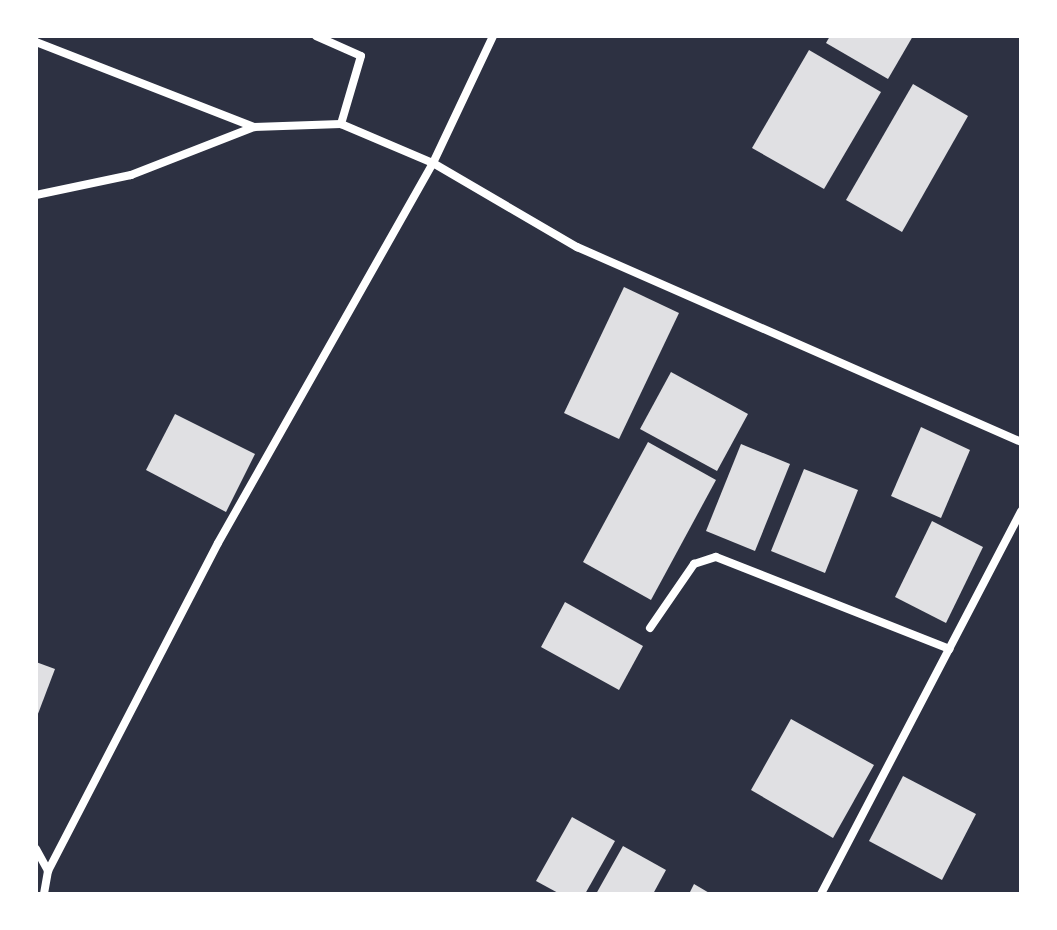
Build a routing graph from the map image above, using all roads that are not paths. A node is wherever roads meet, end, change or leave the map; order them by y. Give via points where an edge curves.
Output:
1 (316, 36) edge
2 (493, 36) edge
3 (36, 42) edge
4 (341, 124) junction
5 (254, 127) junction
6 (433, 163) junction
7 (36, 195) edge
8 (1021, 442) edge
9 (1021, 511) edge
10 (650, 628) dead end
11 (949, 649) junction
12 (36, 849) edge
13 (48, 871) junction
14 (44, 894) edge
15 (821, 894) edge

1 - 4 street via 361,56
2 - 6 street
3 - 5 street
4 - 5 street
4 - 6 street
5 - 7 street via 131,175
6 - 8 street via 577,247
6 - 13 street via 218,543
9 - 11 street
10 - 11 street via 694,564 716,557
11 - 15 street
12 - 13 street
13 - 14 street

